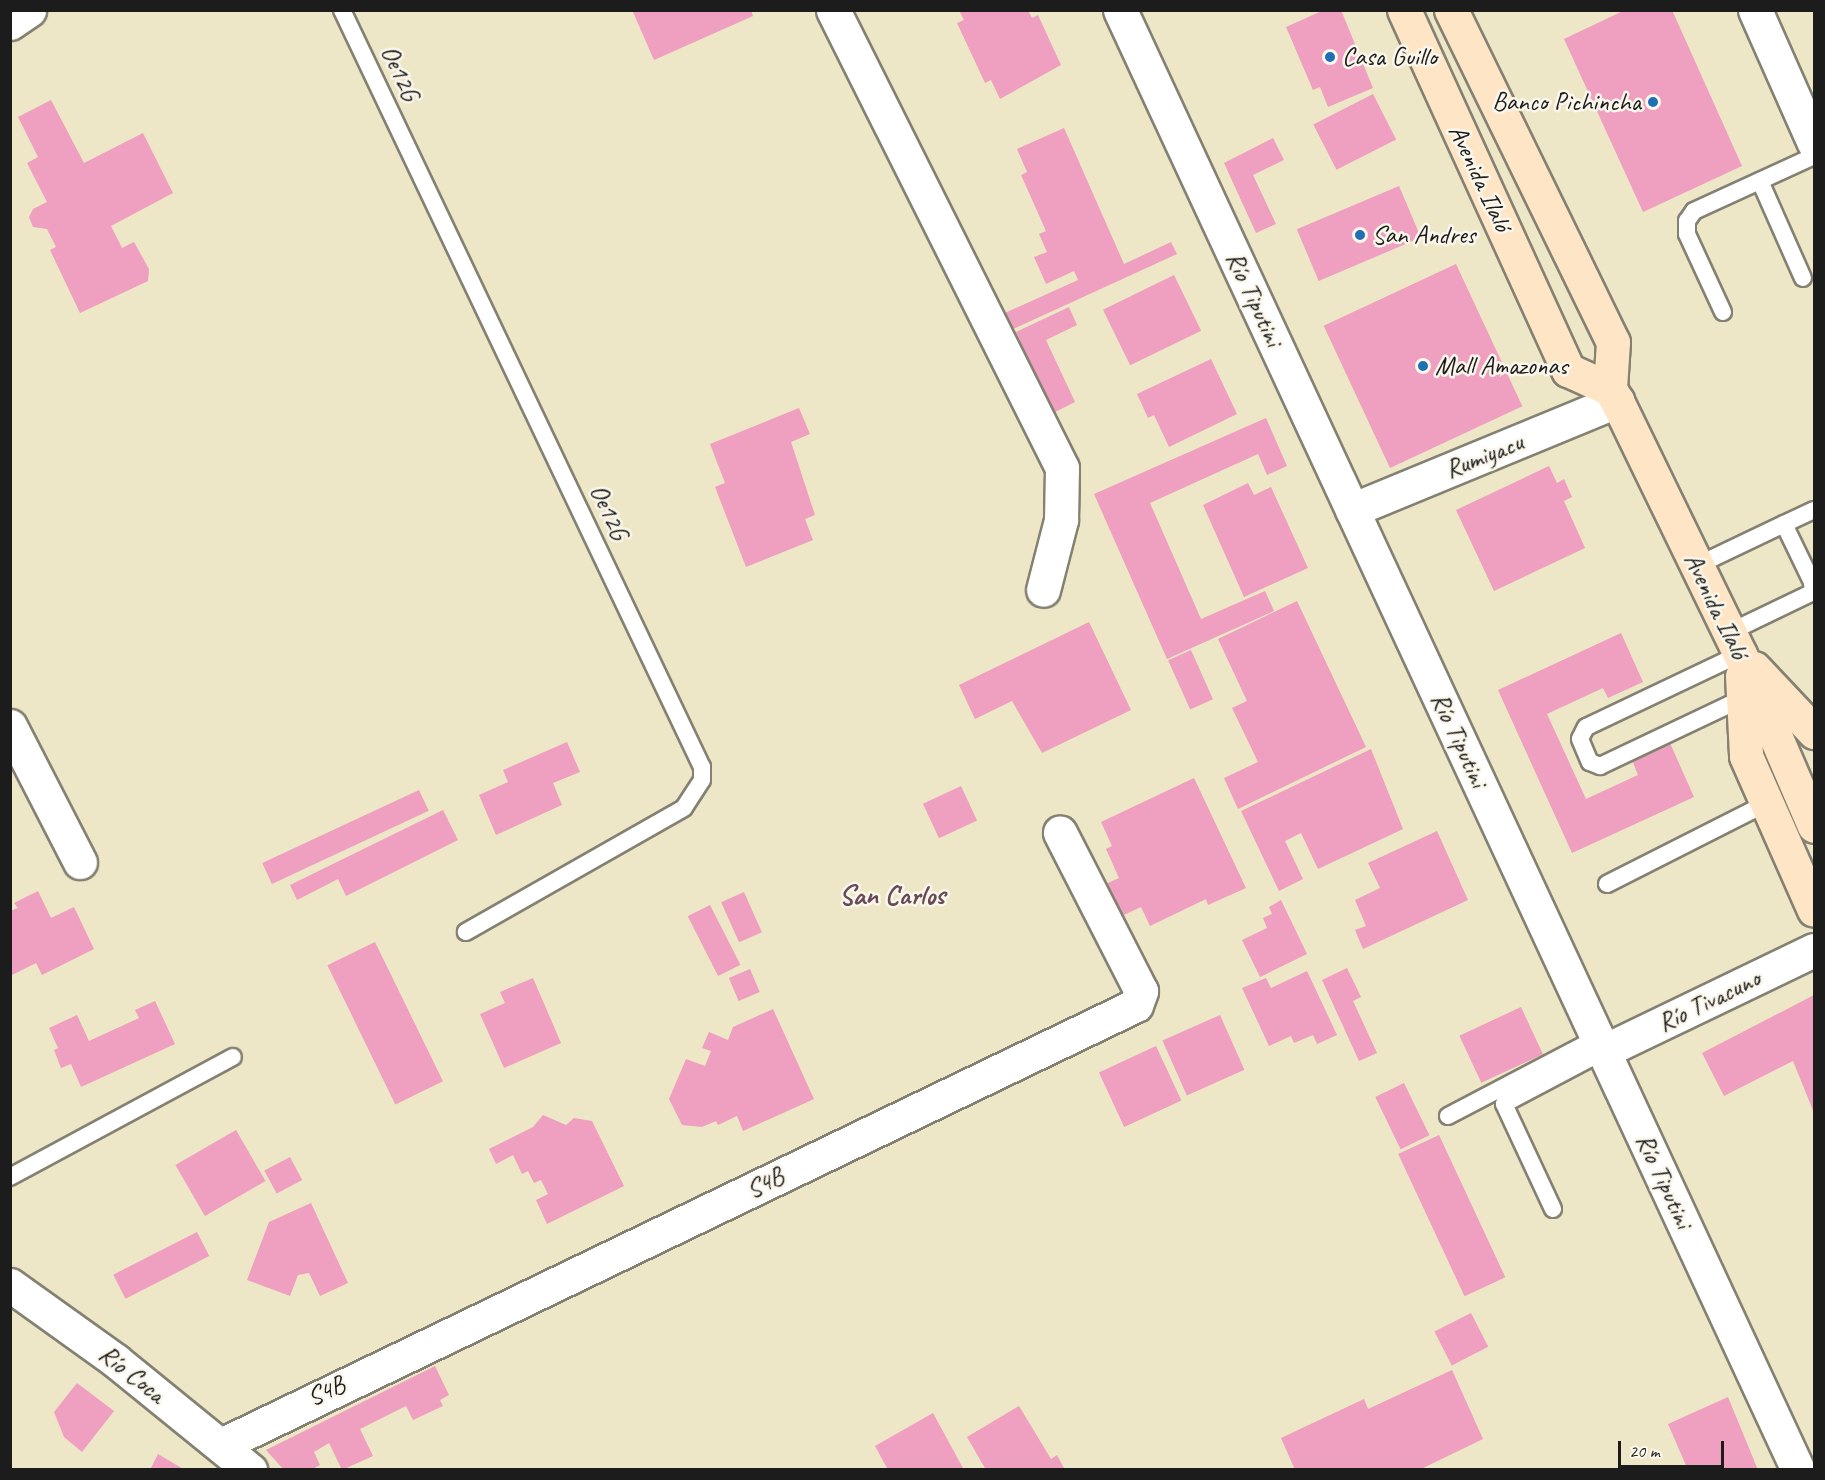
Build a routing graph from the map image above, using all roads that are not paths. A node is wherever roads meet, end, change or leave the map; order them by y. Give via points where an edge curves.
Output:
1 (29, 10) edge
2 (342, 10) edge
3 (833, 10) edge
4 (1120, 10) edge
5 (1404, 10) edge
6 (1451, 10) edge
7 (1755, 10) edge
8 (10, 23) edge
9 (1815, 143) edge
10 (1815, 156) edge
11 (1760, 181) junction
12 (1803, 278) dead end
13 (1724, 312) dead end
14 (1613, 395) junction
15 (1352, 510) junction
16 (1815, 510) edge
17 (1785, 524) junction
18 (1696, 566) junction
19 (1043, 590) dead end
20 (1735, 643) junction
21 (1743, 698) junction
22 (10, 726) edge
23 (1815, 732) edge
24 (1767, 803) junction
25 (1815, 826) edge
26 (1060, 833) dead end
27 (80, 862) dead end
28 (1607, 884) dead end
29 (1815, 910) edge
30 (466, 932) dead end
31 (1815, 950) edge
32 (1600, 1045) junction
33 (233, 1057) dead end
34 (1448, 1116) dead end
35 (10, 1177) edge
36 (1553, 1209) dead end
37 (10, 1285) edge
38 (221, 1445) junction
39 (250, 1470) edge
40 (1798, 1470) edge

1 - 8 street
2 - 30 lane, Oe12G via 702,767 702,780 684,808
3 - 19 street via 1062,468 1061,520
4 - 15 street, Río Tiputini
5 - 14 main road, Avenida Ilaló via 1568,370
6 - 14 main road, Avenida Ilaló via 1613,342
7 - 9 street
10 - 11 lane
11 - 12 lane
11 - 13 lane via 1694,211 1687,221 1687,234
14 - 15 street, Rumiyacu
14 - 18 main road, Avenida Ilaló
15 - 32 street, Río Tiputini
16 - 17 lane
17 - 18 lane
17 - 20 lane via 1813,592
18 - 20 main road, Avenida Ilaló
20 - 21 main road
20 - 21 lane via 1586,727 1580,739 1590,762 1600,766
20 - 23 main road
20 - 25 main road, Avenida Ilaló
21 - 24 main road via 1746,756
22 - 27 street
24 - 28 lane
24 - 29 main road
26 - 38 street, S4B via 1141,990 1136,1005
31 - 32 street, Río Tivacuno
32 - 34 lane
32 - 36 lane via 1504,1104
32 - 40 street, Río Tiputini
33 - 35 lane
37 - 38 street, Río Coca via 116,1361
38 - 39 street, Río Coca

